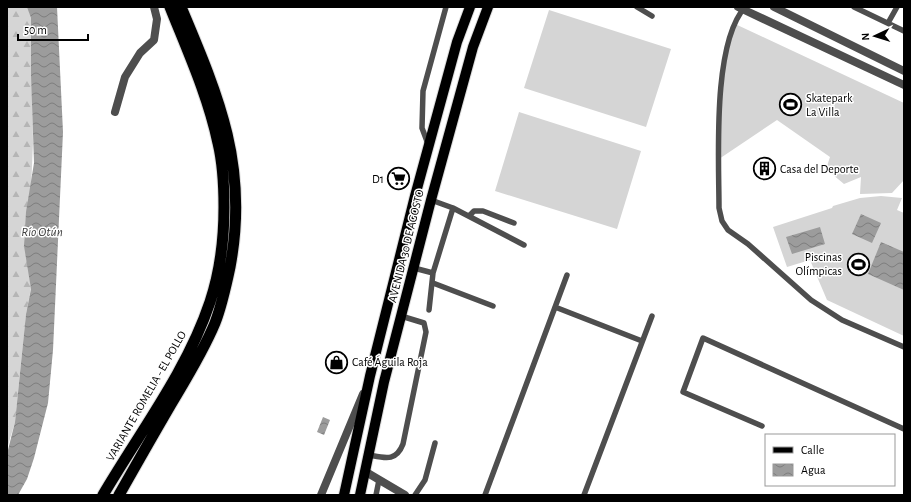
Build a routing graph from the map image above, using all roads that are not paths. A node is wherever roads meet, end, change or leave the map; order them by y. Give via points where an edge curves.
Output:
1 (154, 7) edge
2 (170, 7) edge
3 (181, 7) edge
4 (446, 7) edge
5 (470, 7) edge
6 (637, 7) edge
7 (774, 7) edge
8 (854, 7) edge
9 (897, 7) edge
10 (742, 8) edge
11 (488, 9) edge
12 (652, 16) dead end
13 (888, 23) junction
14 (904, 31) edge
15 (904, 71) edge
16 (904, 85) edge
17 (115, 112) dead end
18 (429, 145) junction
19 (431, 200) junction
20 (454, 208) junction
21 (469, 216) junction
22 (514, 223) dead end
23 (524, 245) dead end
24 (414, 268) junction
25 (433, 273) junction
26 (567, 275) dead end
27 (433, 283) junction
28 (493, 306) dead end
29 (555, 306) junction
30 (429, 310) dead end
31 (401, 316) junction
32 (652, 316) dead end
33 (642, 341) junction
34 (904, 347) edge
35 (370, 376) junction
36 (762, 426) dead end
37 (904, 429) edge
38 (435, 443) dead end
39 (369, 454) junction
40 (366, 472) junction
41 (379, 480) junction
42 (103, 495) edge
43 (119, 495) edge
44 (321, 495) edge
45 (344, 495) edge
46 (360, 495) edge
47 (376, 495) edge
48 (405, 495) edge
49 (414, 495) edge
50 (485, 495) edge
51 (584, 495) edge

1 - 17 street via 157,19 154,40 140,53 124,77
2 - 42 highway, VARIANTE ROMELIA - EL POLLO via 203,88 219,144 224,187 222,245 210,302 197,335 173,381
3 - 43 highway via 216,93 229,142 236,183 233,245 222,301 207,341
4 - 18 lane via 423,91 422,128
5 - 18 main road, AVENIDA 30 DE AGOSTO
6 - 12 lane
7 - 15 street
8 - 13 lane
9 - 13 lane
10 - 16 street
10 - 34 lane via 733,23 719,89 719,208 722,222 728,230 748,244 811,300 842,320
11 - 19 main road, AVENIDA 30 DE AGOSTO via 473,48
13 - 14 lane
18 - 35 main road, AVENIDA 30 DE AGOSTO
19 - 20 lane
19 - 24 main road, AVENIDA 30 DE AGOSTO
20 - 21 lane
20 - 25 lane
21 - 22 lane via 474,211 483,211
21 - 23 lane
24 - 25 lane
24 - 31 main road, AVENIDA 30 DE AGOSTO
25 - 27 lane
26 - 29 lane
27 - 28 lane
27 - 30 lane
29 - 33 lane
29 - 50 lane
31 - 39 main road, AVENIDA 30 DE AGOSTO
31 - 39 lane via 424,323 426,332 403,444 394,457 384,458
32 - 33 lane
33 - 51 lane
35 - 44 street
35 - 45 main road, AVENIDA 30 DE AGOSTO
36 - 37 lane via 683,392 703,338
38 - 49 lane via 425,480
39 - 40 main road, AVENIDA 30 DE AGOSTO
40 - 41 street
40 - 46 main road, AVENIDA 30 DE AGOSTO
41 - 47 lane
41 - 48 street

